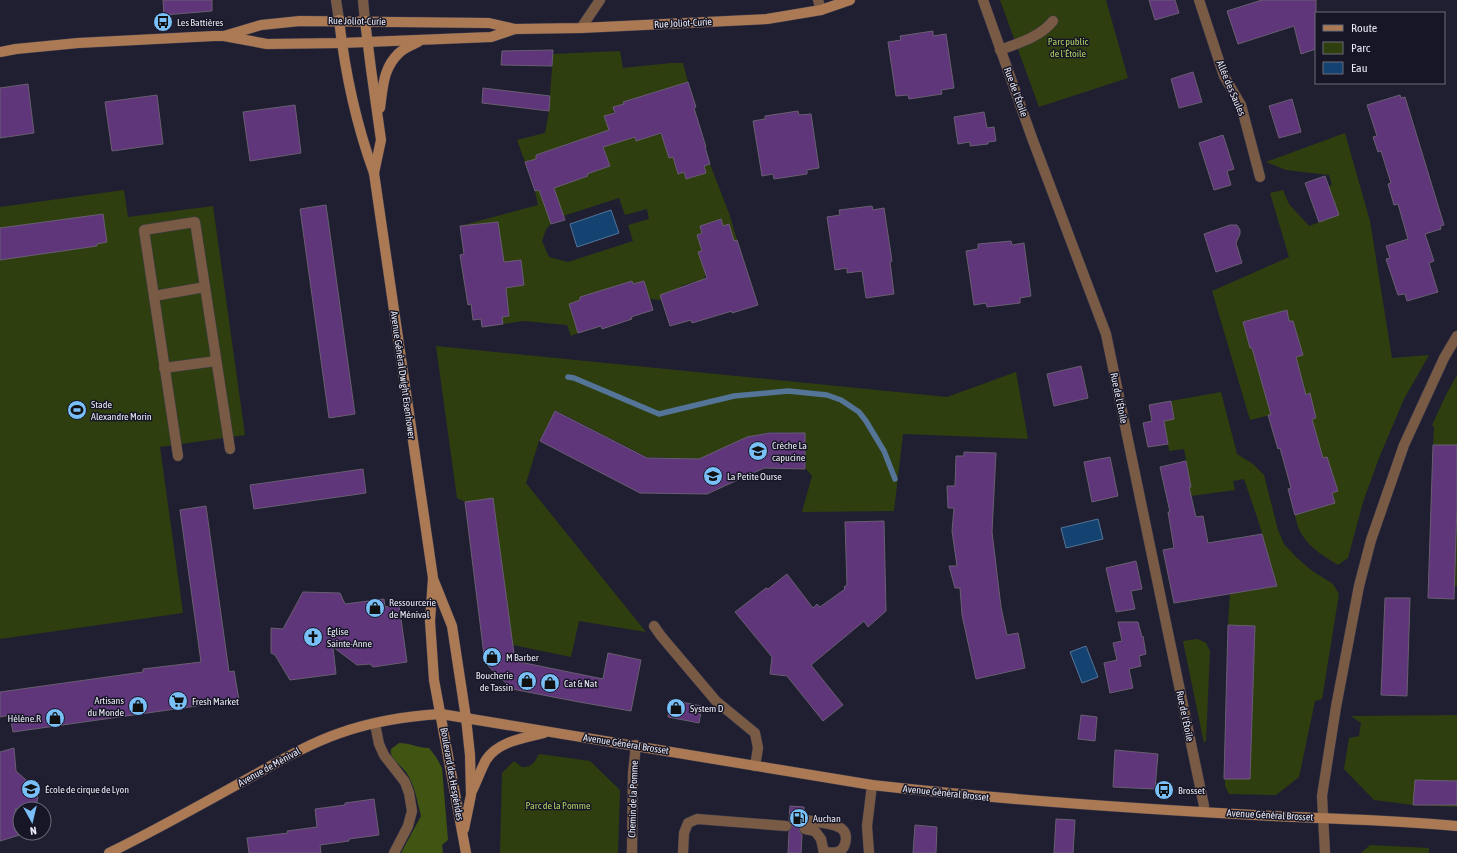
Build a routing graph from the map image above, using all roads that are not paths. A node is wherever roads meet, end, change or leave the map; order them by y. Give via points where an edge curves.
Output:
1 (336, 0) edge
2 (362, 0) edge
3 (600, 0) edge
4 (850, 0) edge
5 (983, 0) edge
6 (1199, 0) edge
7 (820, 5) edge
8 (339, 20) junction
9 (365, 21) junction
10 (1053, 21) dead end
11 (581, 28) junction
12 (514, 29) junction
13 (224, 36) junction
14 (420, 40) junction
15 (367, 42) junction
16 (342, 43) junction
17 (1000, 50) junction
18 (0, 52) edge
19 (378, 117) junction
20 (374, 173) junction
21 (1260, 177) dead end
22 (204, 287) junction
23 (154, 296) junction
24 (1457, 336) edge
25 (216, 361) junction
26 (164, 368) junction
27 (230, 449) dead end
28 (178, 456) dead end
29 (433, 578) junction
30 (654, 626) dead end
31 (441, 714) junction
32 (466, 718) junction
33 (375, 724) junction
34 (547, 732) junction
35 (636, 745) junction
36 (755, 766) junction
37 (872, 785) junction
38 (471, 795) junction
39 (1203, 812) junction
40 (1322, 818) junction
41 (786, 826) dead end
42 (1457, 826) edge
43 (463, 833) junction
44 (824, 851) edge
45 (110, 853) edge
46 (394, 853) edge
47 (466, 853) edge
48 (632, 853) edge
49 (683, 853) edge
50 (869, 853) edge
51 (1325, 853) edge

1 - 8 street, Avenue Général Dwight Eisenhower
2 - 9 street, Avenue Général Dwight Eisenhower
3 - 11 street
4 - 7 main road, Rue Joliot-Curie
5 - 17 street, Rue de l'Étoile
6 - 21 street, Allée des Saules via 1224,76 1241,105
7 - 11 main road, Rue Joliot-Curie via 767,19
8 - 9 main road, Rue Joliot-Curie
8 - 13 main road, Rue Joliot-Curie via 262,25
8 - 16 main road, Avenue Général Dwight Eisenhower
9 - 12 main road, Rue Joliot-Curie via 490,23
9 - 15 main road, Avenue Général Dwight Eisenhower
10 - 17 street via 1032,38
11 - 12 main road, Rue Joliot-Curie
12 - 14 main road, Rue Joliot-Curie via 491,37
13 - 16 main road, Rue Joliot-Curie via 267,44
13 - 18 main road, Rue Joliot-Curie via 78,43
14 - 15 main road, Rue Joliot-Curie
14 - 19 main road via 399,52 384,74
15 - 16 main road, Rue Joliot-Curie
15 - 19 main road, Avenue Général Dwight Eisenhower
16 - 20 main road, Avenue Général Dwight Eisenhower via 344,63 363,144
17 - 39 street, Rue de l'Étoile via 1106,334 1204,806
19 - 20 main road, Avenue Général Dwight Eisenhower via 381,140
20 - 29 main road, Avenue Général Dwight Eisenhower
22 - 23 street
22 - 23 street via 194,222 144,230
22 - 25 street
23 - 26 street
24 - 40 street via 1444,358 1404,445 1371,540 1359,586 1336,707 1322,796
25 - 26 street
25 - 27 street
26 - 28 street
29 - 31 main road, Avenue Général Dwight Eisenhower via 430,621 434,680
29 - 32 main road, Avenue Général Dwight Eisenhower via 452,626
30 - 36 street via 716,701 755,733 758,748
31 - 32 main road, Avenue Général Brosset
31 - 33 main road, Avenue de Ménival
31 - 43 main road, Boulevard des Hespérides
32 - 34 main road, Avenue Général Brosset
32 - 38 main road, Boulevard des Hespérides
33 - 45 main road, Avenue de Ménival via 339,733 294,752
33 - 46 street via 384,755 405,782 412,810 408,826
34 - 35 main road, Avenue Général Brosset
34 - 38 main road via 505,744 491,753
35 - 36 main road, Avenue Général Brosset
35 - 48 street, Chemin de la Pomme
36 - 37 main road, Avenue Général Brosset
37 - 39 main road, Avenue Général Brosset via 981,796
37 - 50 street via 867,826
38 - 43 main road, Boulevard des Hespérides
39 - 40 main road, Avenue Général Brosset
40 - 42 main road, Avenue Général Brosset
40 - 51 street
41 - 49 street via 697,819 688,823 684,832
43 - 47 main road, Boulevard des Hespérides
44 - 44 street via 821,839 815,831 805,825 833,825 846,834 842,850 837,853

